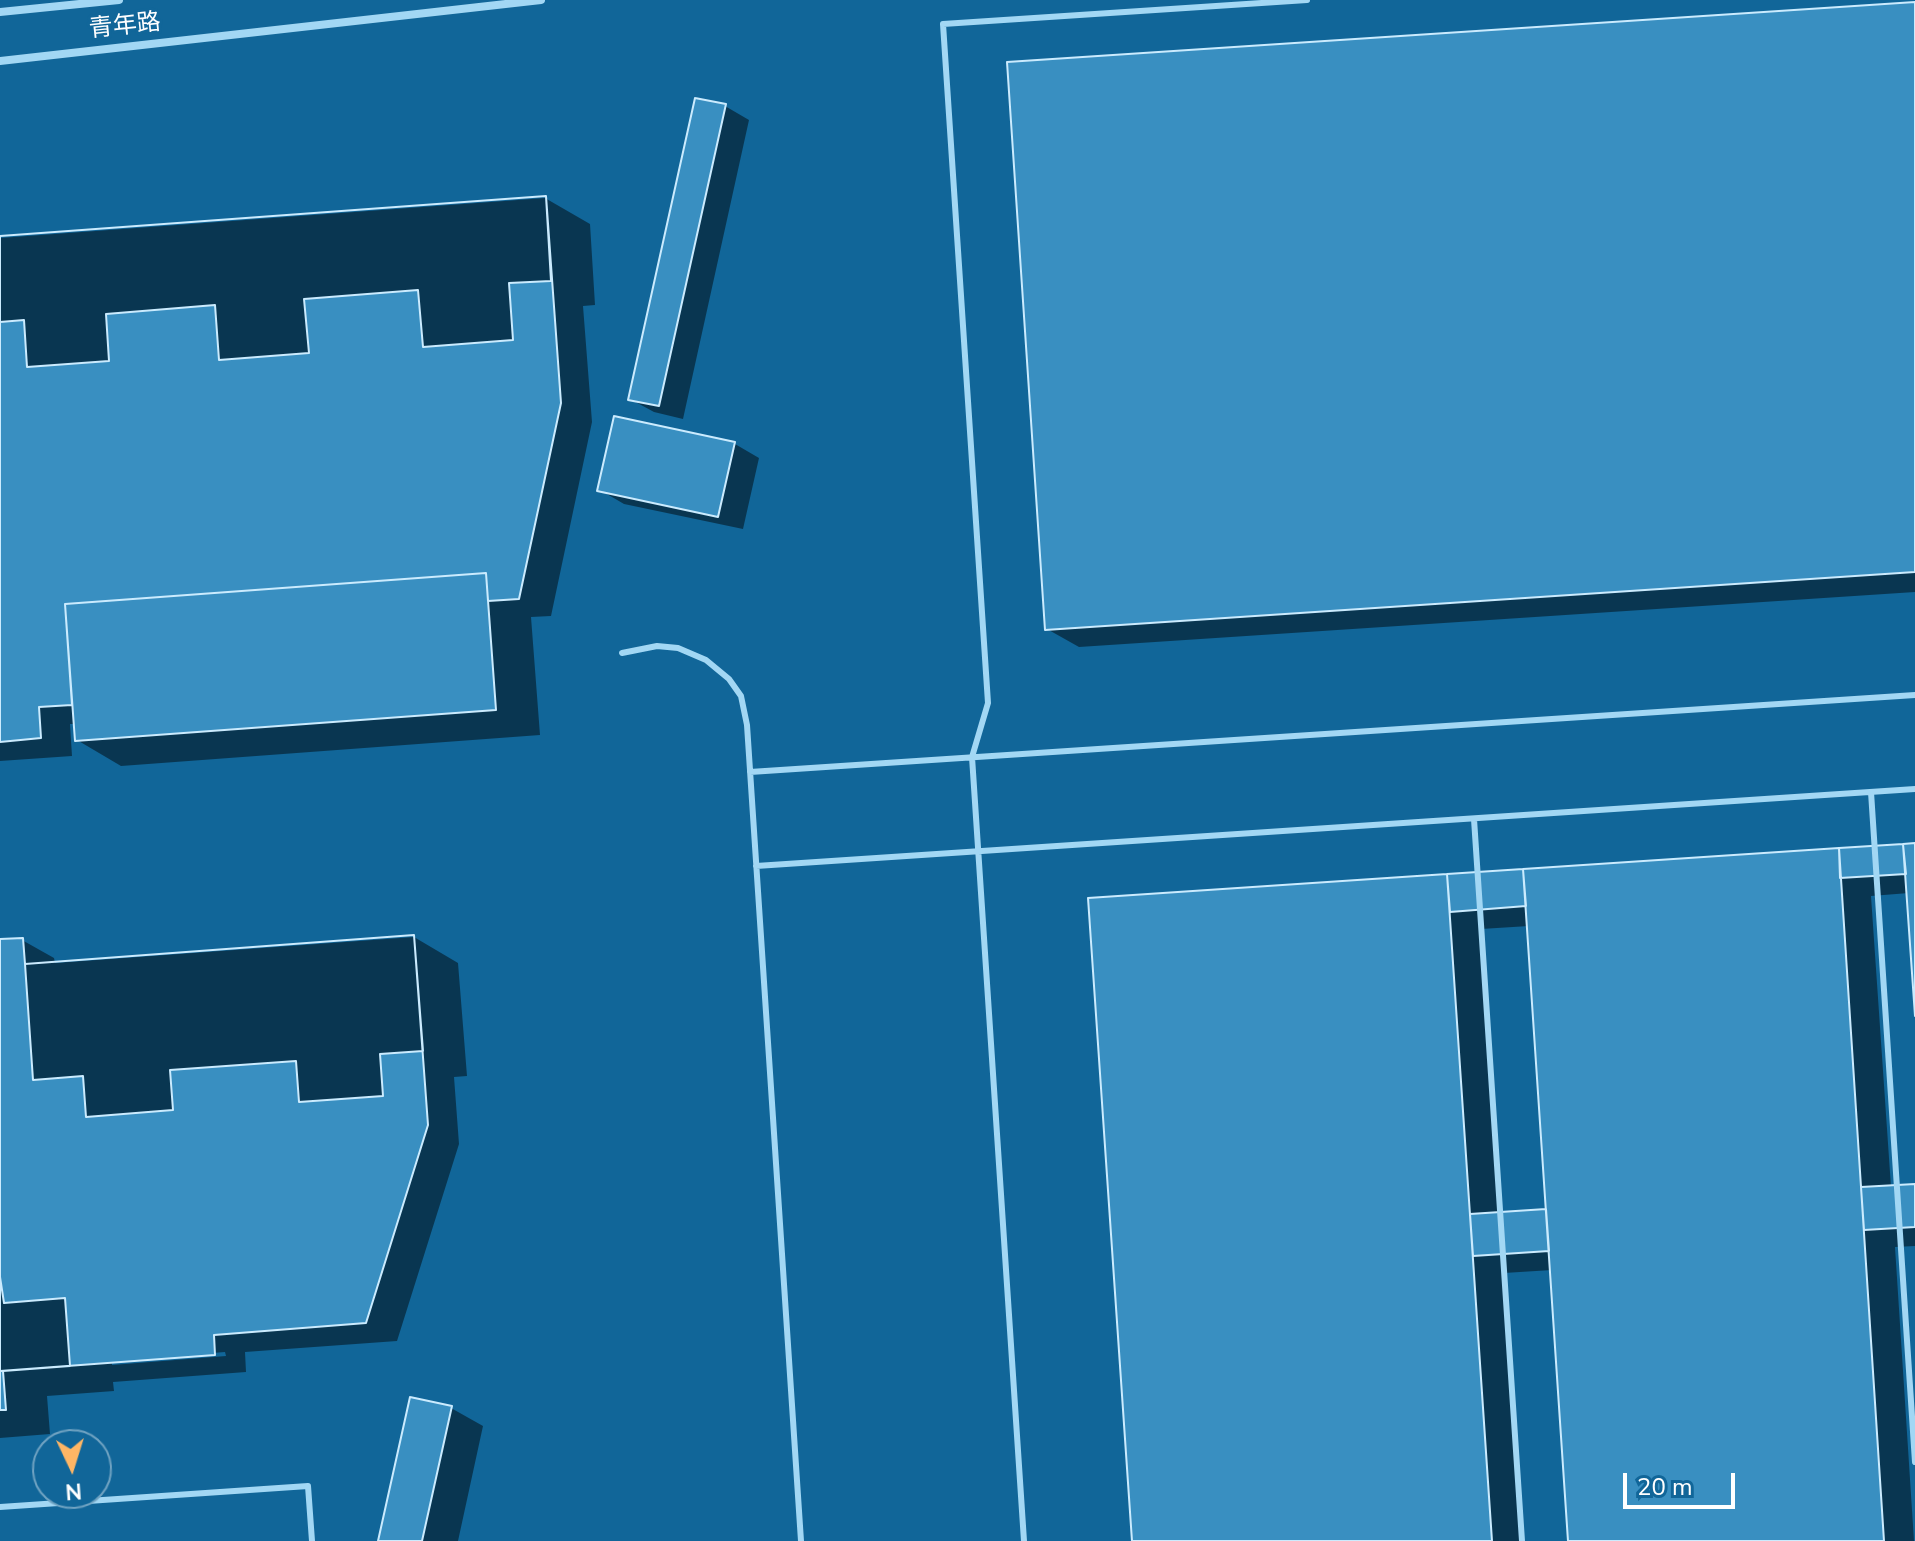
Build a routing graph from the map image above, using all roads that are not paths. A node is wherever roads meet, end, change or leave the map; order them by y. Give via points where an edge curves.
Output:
1 (119, 0) edge
2 (541, 0) edge
3 (1307, 0) edge
4 (0, 12) edge
5 (0, 61) edge
6 (622, 653) dead end
7 (1915, 695) edge
8 (972, 757) junction
9 (750, 772) junction
10 (1915, 789) edge
11 (1871, 792) junction
12 (1474, 819) junction
13 (978, 851) junction
14 (756, 866) junction
15 (1915, 1462) edge
16 (0, 1507) edge
17 (312, 1541) edge
18 (801, 1541) edge
19 (1024, 1541) edge
20 (1522, 1541) edge

1 - 4 street, 青年路
2 - 5 street, 青年路
3 - 8 lane via 943,24 988,703
6 - 9 lane via 678,648 706,660 729,679 741,696
7 - 8 lane
8 - 9 lane
8 - 13 lane
9 - 14 lane
10 - 11 lane
11 - 12 lane
11 - 15 lane
12 - 13 lane
12 - 20 lane
13 - 14 lane
13 - 19 lane
14 - 18 lane
16 - 17 lane via 308,1486

